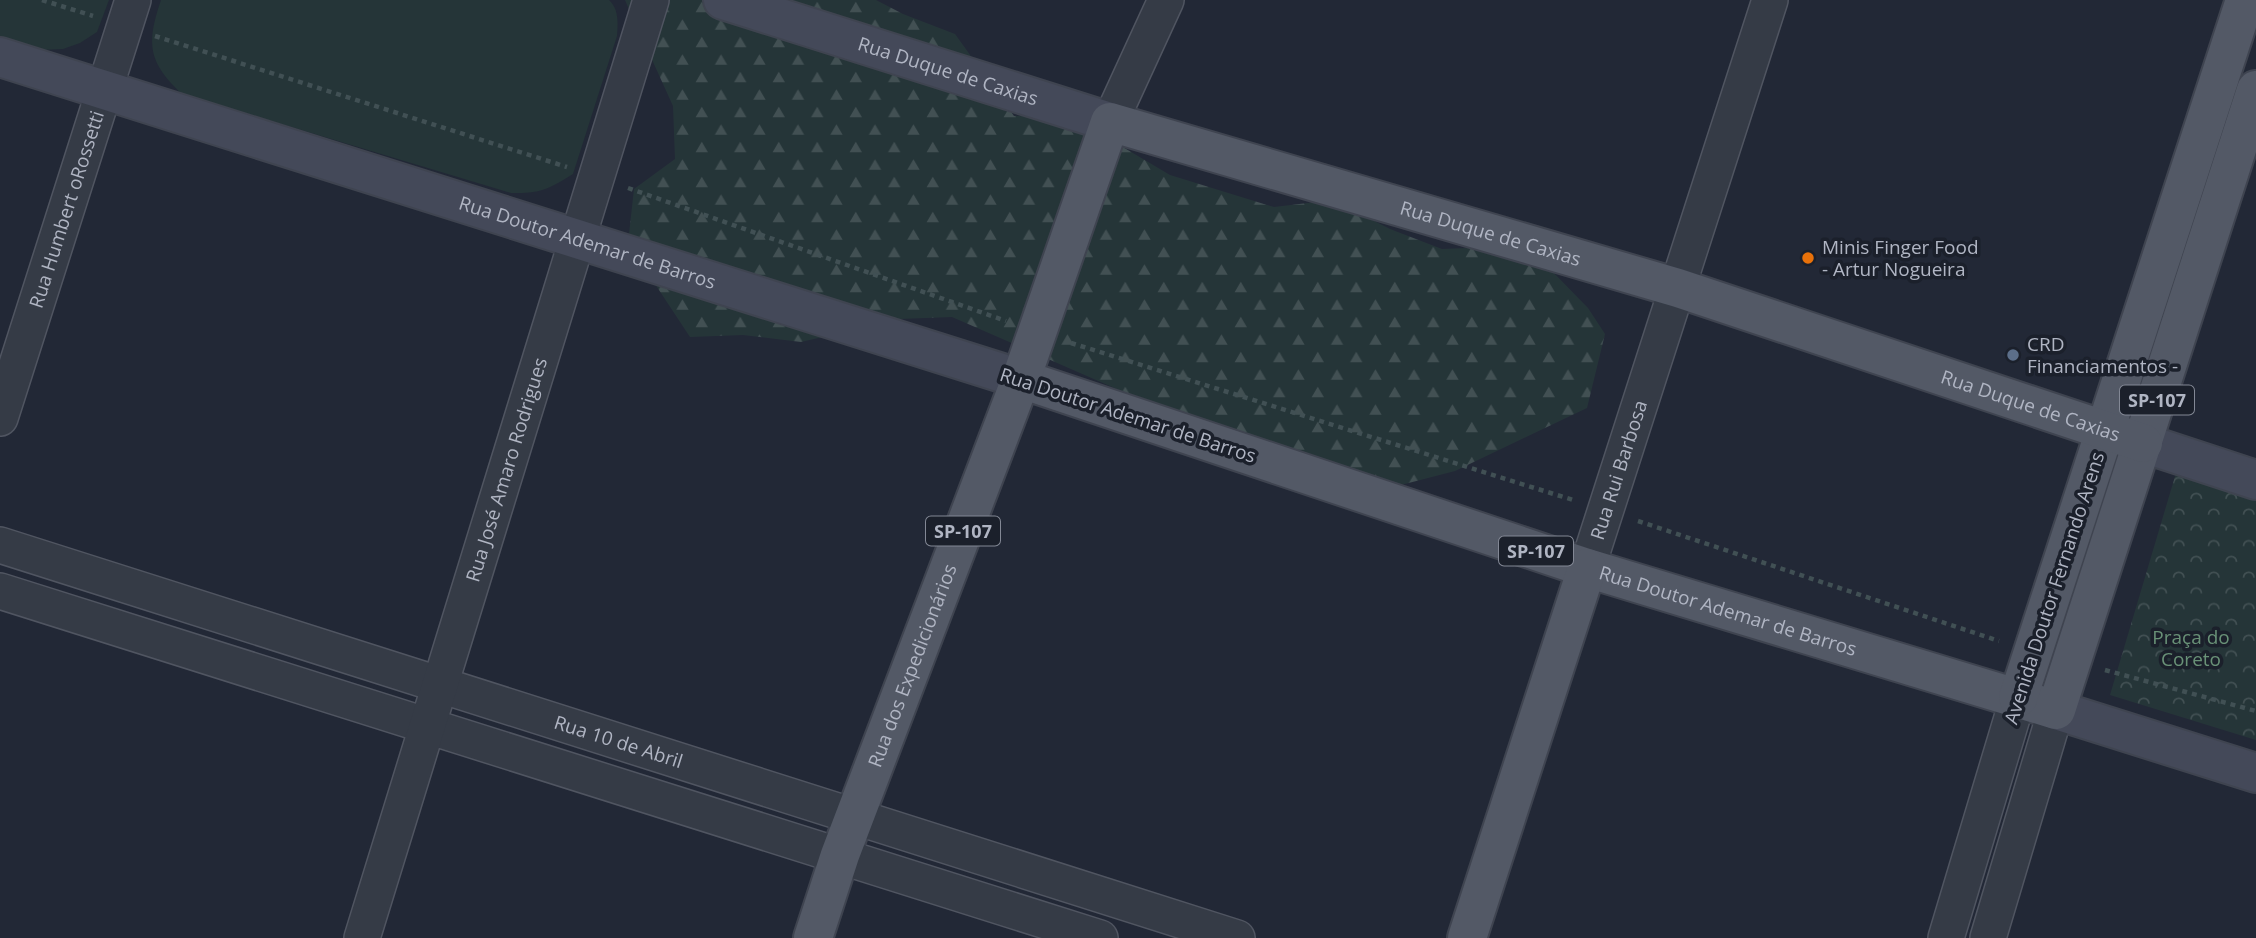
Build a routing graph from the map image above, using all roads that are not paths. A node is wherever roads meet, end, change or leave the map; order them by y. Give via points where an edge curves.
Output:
1 (651, 0) edge
2 (723, 0) edge
3 (1166, 0) edge
4 (1770, 0) edge
5 (2245, 0) edge
6 (2251, 0) edge
7 (2256, 2) edge
8 (129, 13) edge
9 (0, 57) edge
10 (104, 90) junction
11 (2256, 90) edge
12 (1110, 122) junction
13 (577, 239) junction
14 (1678, 288) junction
15 (1021, 379) junction
16 (0, 418) edge
17 (2105, 430) junction
18 (2143, 443) junction
19 (2256, 480) edge
20 (0, 545) edge
21 (1587, 568) junction
22 (0, 591) edge
23 (440, 685) junction
24 (2018, 698) junction
25 (2056, 710) junction
26 (427, 725) junction
27 (2256, 773) edge
28 (854, 817) junction
29 (840, 855) junction
30 (362, 938) edge
31 (813, 938) edge
32 (1100, 938) edge
33 (1237, 938) edge
34 (1467, 938) edge
35 (1946, 938) edge
36 (1988, 938) edge

1 - 13 street, Rua José Amaro Rodrigues
2 - 12 street, Rua Duque de Caxias
3 - 12 street, Rua dos Expedicionários
4 - 14 street, Rua Rui Barbosa
5 - 17 main road, Avenida Doutor Fernando Arens / SP-107
6 - 7 street
8 - 10 street, Rua Humbert oRossetti
9 - 10 street, Rua Doutor Ademar de Barros
10 - 13 street, Rua Doutor Ademar de Barros
10 - 16 street, Rua Humbert oRossetti
11 - 18 main road, Avenida Doutor Fernando Arens / SP-107
12 - 14 main road, Rua Duque de Caxias / SP-107
12 - 15 main road, Rua dos Expedicionários / SP-107
13 - 15 street, Rua Doutor Ademar de Barros
13 - 23 street, Rua José Amaro Rodrigues
14 - 17 main road, Rua Duque de Caxias / SP-107
14 - 21 street, Rua Rui Barbosa
15 - 21 main road, Rua Doutor Ademar de Barros / SP-107
15 - 28 main road, Rua dos Expedicionários / SP-107
17 - 18 main road, Rua Duque de Caxias / SP-107
17 - 24 main road, Avenida Doutor Fernando Arens / SP-107
18 - 19 street, Rua Duque de Caxias
18 - 25 main road, Avenida Doutor Fernando Arens / SP-107
20 - 23 street, Rua 10 de Abril
21 - 24 main road, Rua Doutor Ademar de Barros / SP-107
21 - 34 main road, Rua Rui Barbosa / SP-107
22 - 26 street
23 - 26 street, Rua José Amaro Rodrigues
23 - 28 street, Rua 10 de Abril
24 - 25 main road, Rua Doutor Ademar de Barros / SP-107
24 - 35 street, Avenida Doutor Fernando Arens
25 - 27 street, Rua Doutor Ademar de Barros
25 - 36 street, Avenida Doutor Fernando Arens
26 - 29 street
26 - 30 street, Rua José Amaro Rodrigues
28 - 29 main road, Rua dos Expedicionários / SP-107
28 - 33 street, Rua 10 de Abril
29 - 31 main road, Rua dos Expedicionários / SP-107
29 - 32 street

